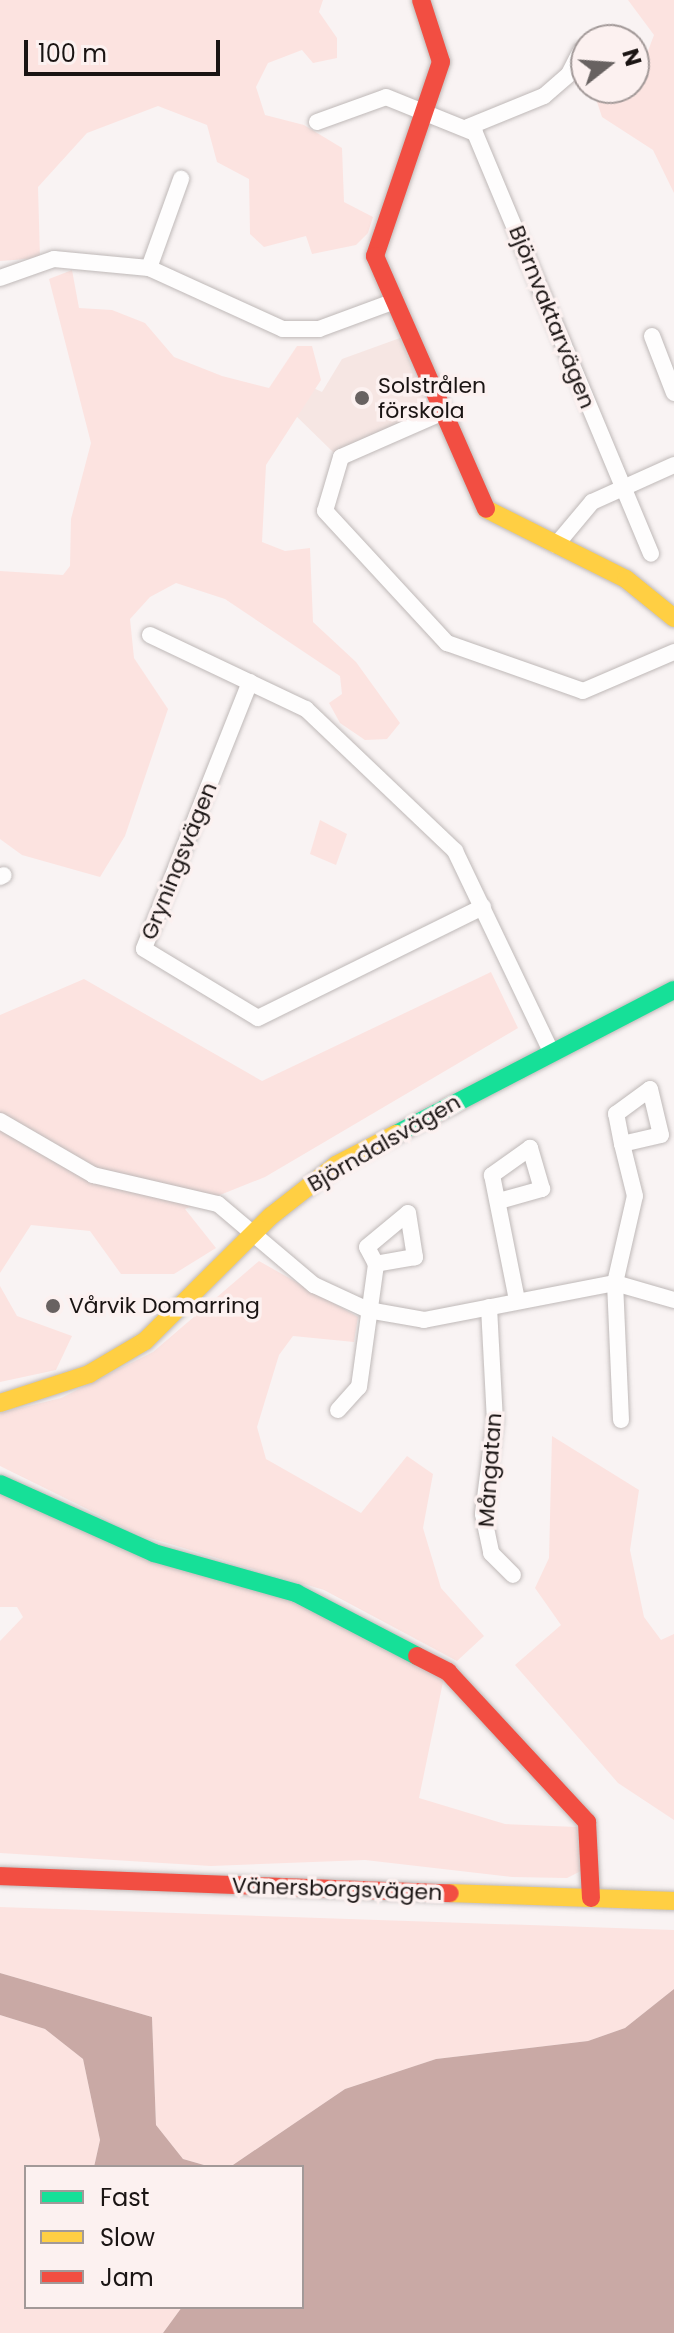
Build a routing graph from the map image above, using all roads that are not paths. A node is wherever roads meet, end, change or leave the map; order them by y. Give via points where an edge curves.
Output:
1 (421, 0) edge
2 (570, 72) edge
3 (423, 112) junction
4 (317, 122) dead end
5 (468, 127) junction
6 (181, 179) dead end
7 (149, 268) junction
8 (0, 278) edge
9 (392, 302) junction
10 (652, 336) dead end
11 (674, 393) edge
12 (439, 414) junction
13 (674, 465) edge
14 (622, 488) junction
15 (556, 545) junction
16 (651, 554) dead end
17 (674, 618) edge
18 (150, 635) dead end
19 (674, 652) edge
20 (250, 682) junction
21 (483, 907) junction
22 (674, 990) edge
23 (551, 1051) junction
24 (0, 1121) edge
25 (622, 1144) dead end
26 (499, 1201) dead end
27 (255, 1235) junction
28 (376, 1264) dead end
29 (615, 1283) junction
30 (517, 1300) junction
31 (674, 1300) edge
32 (489, 1307) junction
33 (368, 1310) junction
34 (0, 1403) edge
35 (338, 1410) dead end
36 (621, 1420) dead end
37 (0, 1484) edge
38 (513, 1575) dead end
39 (0, 1876) edge
40 (591, 1898) junction
41 (674, 1901) edge

1 - 3 street via 441,56
2 - 5 street via 544,96
3 - 4 street via 373,98
3 - 5 street
3 - 9 street via 377,236 375,256
5 - 14 street, Björnvaktarvägen
6 - 7 street
7 - 8 street via 54,259
7 - 9 street via 283,329 319,329
9 - 12 street
10 - 11 street
12 - 15 street via 487,512
12 - 19 street via 341,457 325,504 332,527 455,647 583,691
13 - 14 street
14 - 15 street via 592,502
14 - 16 street, Björnvaktarvägen
15 - 17 street via 652,594
18 - 20 street
20 - 21 street via 306,709 455,851
20 - 21 street, Gryningsvägen via 144,949 258,1018
21 - 23 street
22 - 23 street, Björndalsvägen
23 - 27 street, Björndalsvägen via 336,1165
24 - 27 street via 93,1175 218,1204
25 - 29 street via 635,1196
26 - 30 street
27 - 33 street via 314,1285
27 - 34 street, Björndalsvägen via 176,1318 117,1361
28 - 33 street
29 - 30 street
29 - 31 street
29 - 36 street
30 - 32 street
32 - 33 street via 424,1320
32 - 38 street, Mångatan via 495,1420 483,1514 491,1553
33 - 35 street via 359,1387
37 - 40 street via 154,1553 296,1593 448,1672 587,1822
39 - 40 street, Vänersborgsvägen
40 - 41 street, Vänersborgsvägen

